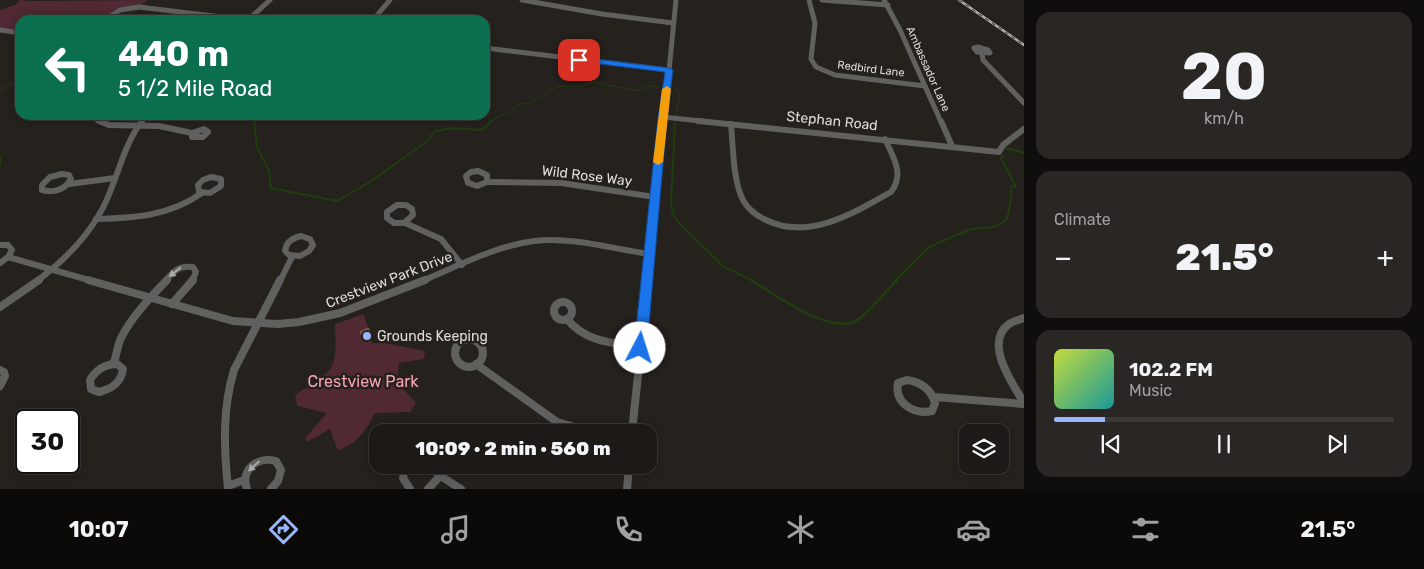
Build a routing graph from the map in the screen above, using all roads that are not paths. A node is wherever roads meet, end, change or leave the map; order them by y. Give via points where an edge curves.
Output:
1 (270, 0) edge
2 (390, 0) edge
3 (522, 0) edge
4 (676, 0) edge
5 (808, 0) edge
6 (822, 0) edge
7 (884, 0) edge
8 (888, 6) junction
9 (112, 15) edge
10 (203, 15) edge
11 (253, 15) edge
12 (377, 15) edge
13 (673, 23) junction
14 (0, 30) edge
15 (15, 32) edge
16 (490, 49) edge
17 (982, 54) dead end
18 (669, 70) junction
19 (925, 86) junction
20 (1024, 103) edge
21 (662, 118) junction
22 (99, 120) edge
23 (142, 120) edge
24 (731, 124) junction
25 (138, 125) junction
26 (1024, 129) edge
27 (192, 133) dead end
28 (885, 139) junction
29 (952, 146) junction
30 (115, 178) junction
31 (487, 182) dead end
32 (69, 184) dead end
33 (202, 193) dead end
34 (655, 197) junction
35 (96, 219) junction
36 (405, 223) dead end
37 (0, 245) edge
38 (649, 254) junction
39 (8, 257) junction
40 (292, 257) dead end
41 (0, 263) edge
42 (462, 265) junction
43 (51, 270) junction
44 (151, 298) junction
45 (172, 304) junction
46 (0, 307) edge
47 (1024, 318) edge
48 (567, 319) dead end
49 (257, 326) junction
50 (640, 348) junction
51 (113, 364) dead end
52 (476, 364) dead end
53 (0, 370) edge
54 (0, 386) edge
55 (934, 398) junction
56 (1024, 403) edge
57 (562, 424) edge
58 (633, 424) edge
59 (402, 474) edge
60 (628, 474) edge
61 (439, 476) joint
62 (246, 485) edge
63 (228, 488) edge
64 (271, 489) edge
65 (410, 489) edge
66 (428, 489) edge
67 (461, 489) edge
68 (627, 489) edge

1 - 11 street
2 - 12 street
3 - 13 street
4 - 13 street
5 - 19 street, Redbird Lane via 815,23 811,59 816,67 836,75
6 - 8 street
7 - 8 street, Ambassador Lane
8 - 19 street, Ambassador Lane
9 - 10 street via 132,7
13 - 18 street
14 - 15 street
16 - 18 street
17 - 20 street via 983,60
18 - 21 street
19 - 29 street, Ambassador Lane
21 - 24 street, Stephan Road
21 - 34 street
22 - 25 street via 109,124
23 - 25 street
24 - 28 street, Stephan Road
24 - 28 street via 743,200 759,216 793,228 818,226 891,192 899,176
25 - 27 street
25 - 30 street
26 - 29 street, Stephan Road via 999,152
28 - 29 street, Stephan Road
30 - 32 street
30 - 35 street
31 - 34 street, Wild Rose Way via 561,183
33 - 35 street via 161,215
34 - 38 street
35 - 43 street
36 - 42 street via 441,239
37 - 39 street via 11,247
38 - 42 street, Crestview Park Drive via 547,240 505,247
38 - 50 street
39 - 41 street
39 - 43 street, Crestview Park Drive
40 - 49 street
42 - 49 street, Crestview Park Drive via 332,317
43 - 44 street, Crestview Park Drive
43 - 46 street
44 - 45 street, Crestview Park Drive
45 -> 44 street via 194,279 196,272 193,267 175,270
44 - 51 street via 122,333
45 - 49 street, Crestview Park Drive
47 - 56 street via 1007,325 998,345 1003,364
48 - 50 street via 574,328 592,337
49 - 63 street via 234,370 224,401
50 - 58 street
52 - 57 street
53 - 54 street via 6,376
55 - 55 street via 926,387 913,380 901,381 896,388 903,403 921,412 935,407
55 - 56 street
59 - 65 street
60 - 68 street
61 - 66 street
61 - 67 street
62 - 63 street
64 -> 62 street via 281,470 272,459 254,464 246,474

